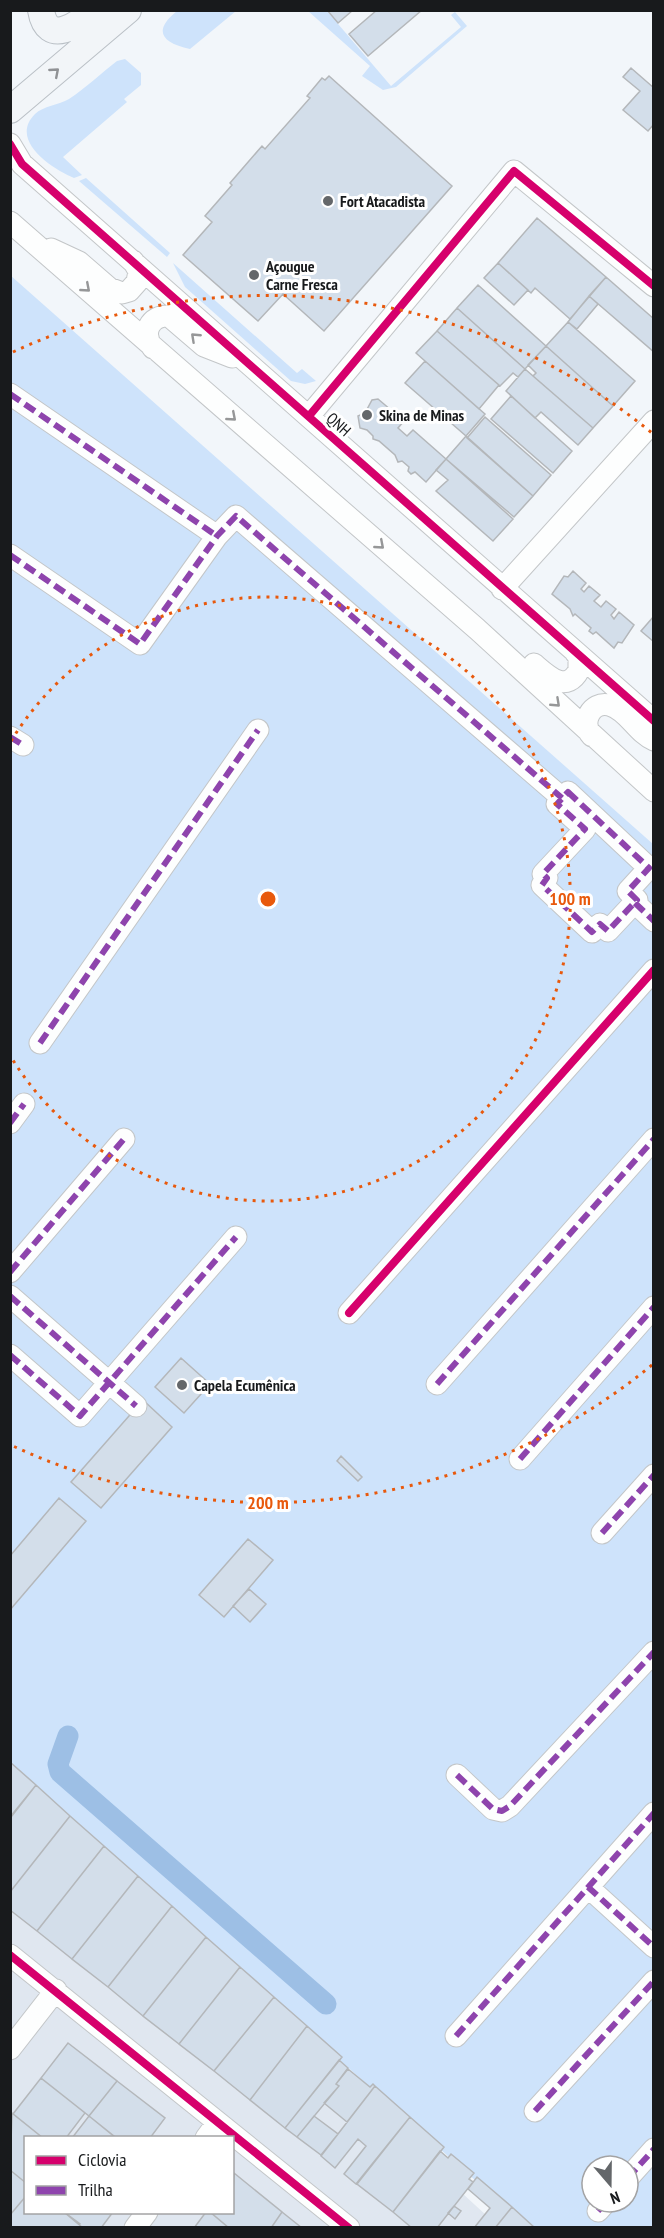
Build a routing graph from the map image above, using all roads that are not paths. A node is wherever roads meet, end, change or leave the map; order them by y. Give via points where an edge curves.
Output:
1 (41, 10) edge
2 (95, 10) edge
3 (128, 10) edge
4 (13, 111) edge
5 (10, 144) edge
6 (10, 222) edge
7 (31, 241) junction
8 (133, 261) junction
9 (654, 286) edge
10 (153, 348) junction
11 (246, 362) junction
12 (10, 394) edge
13 (309, 416) junction
14 (654, 422) edge
15 (217, 536) junction
16 (10, 555) edge
17 (502, 589) junction
18 (477, 629) junction
19 (575, 652) junction
20 (654, 721) edge
21 (258, 730) dead end
22 (592, 736) junction
23 (654, 741) edge
24 (654, 791) edge
25 (562, 798) junction
26 (634, 903) junction
27 (654, 921) edge
28 (654, 970) edge
29 (40, 1043) dead end
30 (24, 1104) dead end
31 (10, 1123) edge
32 (124, 1139) dead end
33 (654, 1139) edge
34 (236, 1236) dead end
35 (10, 1272) edge
36 (10, 1296) edge
37 (654, 1307) edge
38 (348, 1313) dead end
39 (10, 1355) edge
40 (109, 1382) junction
41 (437, 1384) dead end
42 (136, 1406) dead end
43 (519, 1459) dead end
44 (654, 1475) edge
45 (602, 1533) dead end
46 (654, 1652) edge
47 (457, 1775) dead end
48 (654, 1813) edge
49 (588, 1887) junction
50 (654, 1947) edge
51 (10, 1955) edge
52 (654, 1981) edge
53 (56, 1990) junction
54 (456, 2036) dead end
55 (10, 2049) edge
56 (535, 2111) dead end
57 (211, 2130) edge
58 (234, 2146) edge
59 (654, 2150) edge
60 (640, 2165) edge
61 (146, 2214) edge
62 (135, 2228) edge
63 (349, 2228) edge

1 - 2 main road via 48,25 60,31 73,28
4 -> 3 main road
5 - 8 street, QNH via 22,164
6 - 7 street
7 - 8 street via 79,262 115,291 129,291 137,282 139,271
7 -> 10 street
8 - 11 street, QNH
9 - 13 street via 514,171
11 -> 10 street via 204,346 169,316 157,318 148,326 147,338
10 -> 18 street
11 - 13 street, QNH
12 - 15 street
13 - 17 street, QNH
14 - 17 street
15 - 16 street via 140,644
15 - 25 street via 236,516
17 - 19 street, QNH
18 - 19 street via 520,651 559,682 572,680 579,670
18 -> 22 street
19 - 20 street, QNH
21 - 29 street
22 - 23 street via 587,719 594,708 605,705 617,709
22 - 24 street
25 - 26 street via 568,792 649,868 628,891 637,900
25 - 26 street via 557,804 585,830 543,874 547,878 542,885 592,932 600,924 608,931
26 - 27 street
28 - 38 street
30 - 31 street
32 - 35 street
33 - 41 street
34 - 40 street
36 - 40 street
37 - 43 street
39 - 40 street via 80,1416
40 - 42 street
44 - 45 street
46 - 47 street via 502,1811 493,1809
48 - 49 street
49 - 50 street
49 - 54 street
51 - 53 street
52 - 56 street
53 - 55 street
53 - 57 street
58 - 63 street
59 - 60 street
61 - 62 street

